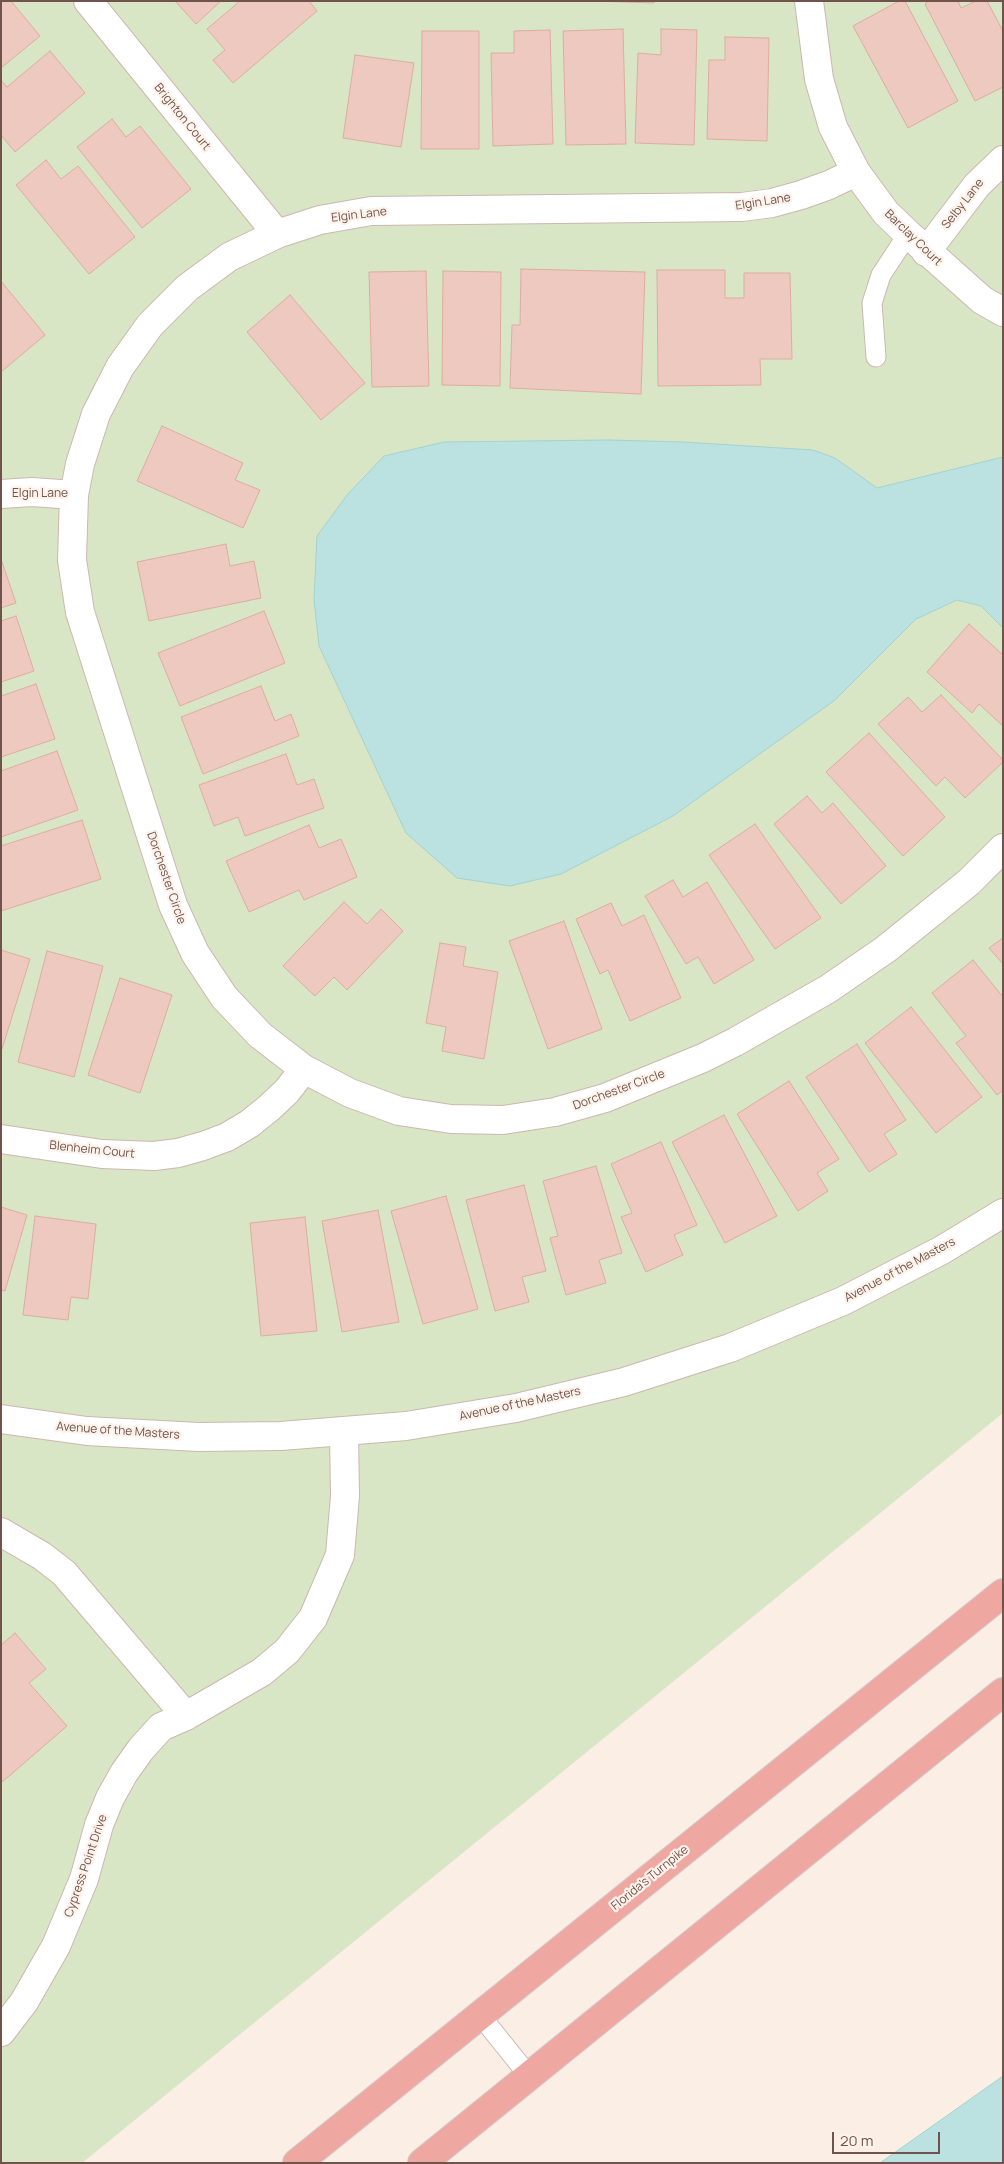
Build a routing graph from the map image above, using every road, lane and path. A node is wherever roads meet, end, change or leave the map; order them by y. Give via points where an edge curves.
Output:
1 (88, 1) edge
2 (809, 1) edge
3 (1003, 160) edge
4 (856, 172) junction
5 (276, 234) junction
6 (917, 243) junction
7 (1003, 312) edge
8 (876, 357) dead end
9 (1, 494) edge
10 (74, 494) junction
11 (1003, 848) edge
12 (304, 1069) junction
13 (1, 1139) edge
14 (1003, 1213) edge
15 (1, 1419) edge
16 (344, 1432) junction
17 (1, 1532) edge
18 (1003, 1593) edge
19 (1003, 1692) edge
20 (186, 1716) junction
21 (480, 2015) junction
22 (1, 2032) edge
23 (529, 2076) junction
24 (297, 2163) edge
25 (422, 2163) edge

1 - 5 street, Brighton Court
2 - 4 street, Barclay Court via 819,79 833,127
3 - 6 street, Selby Lane
4 - 5 street, Elgin Lane via 801,195 742,208 372,211 320,220
4 - 6 street, Barclay Court via 886,212
5 - 10 street, Elgin Lane via 229,258 187,288 150,325 120,367 96,414
6 - 7 street, Barclay Court via 982,300
6 - 8 lane via 880,275 872,303
9 - 10 street, Elgin Lane
10 - 12 street, Dorchester Circle via 72,560 80,612 173,905 195,953 224,997 260,1035
11 - 12 street, Dorchester Circle via 969,882 902,937 828,989 711,1054 604,1098 555,1112 503,1120 451,1119 399,1111 350,1093
12 - 13 street, Blenheim Court via 281,1096 249,1124 203,1146 178,1153 154,1156 102,1154
14 - 16 street, Avenue of the Masters via 942,1250 843,1300 730,1348 624,1382 516,1408 406,1426
15 - 16 street, Avenue of the Masters via 87,1431 198,1437
16 - 20 street, Cypress Point Drive via 345,1496 340,1555 313,1618 287,1651 262,1672
17 - 20 street via 64,1573
18 - 21 highway, Florida's Turnpike
19 - 23 highway
20 - 22 street, Cypress Point Drive via 161,1727 124,1772 99,1825 84,1879 56,1946 24,2002
21 - 23 lane
21 - 24 highway, Florida's Turnpike
23 - 25 highway

